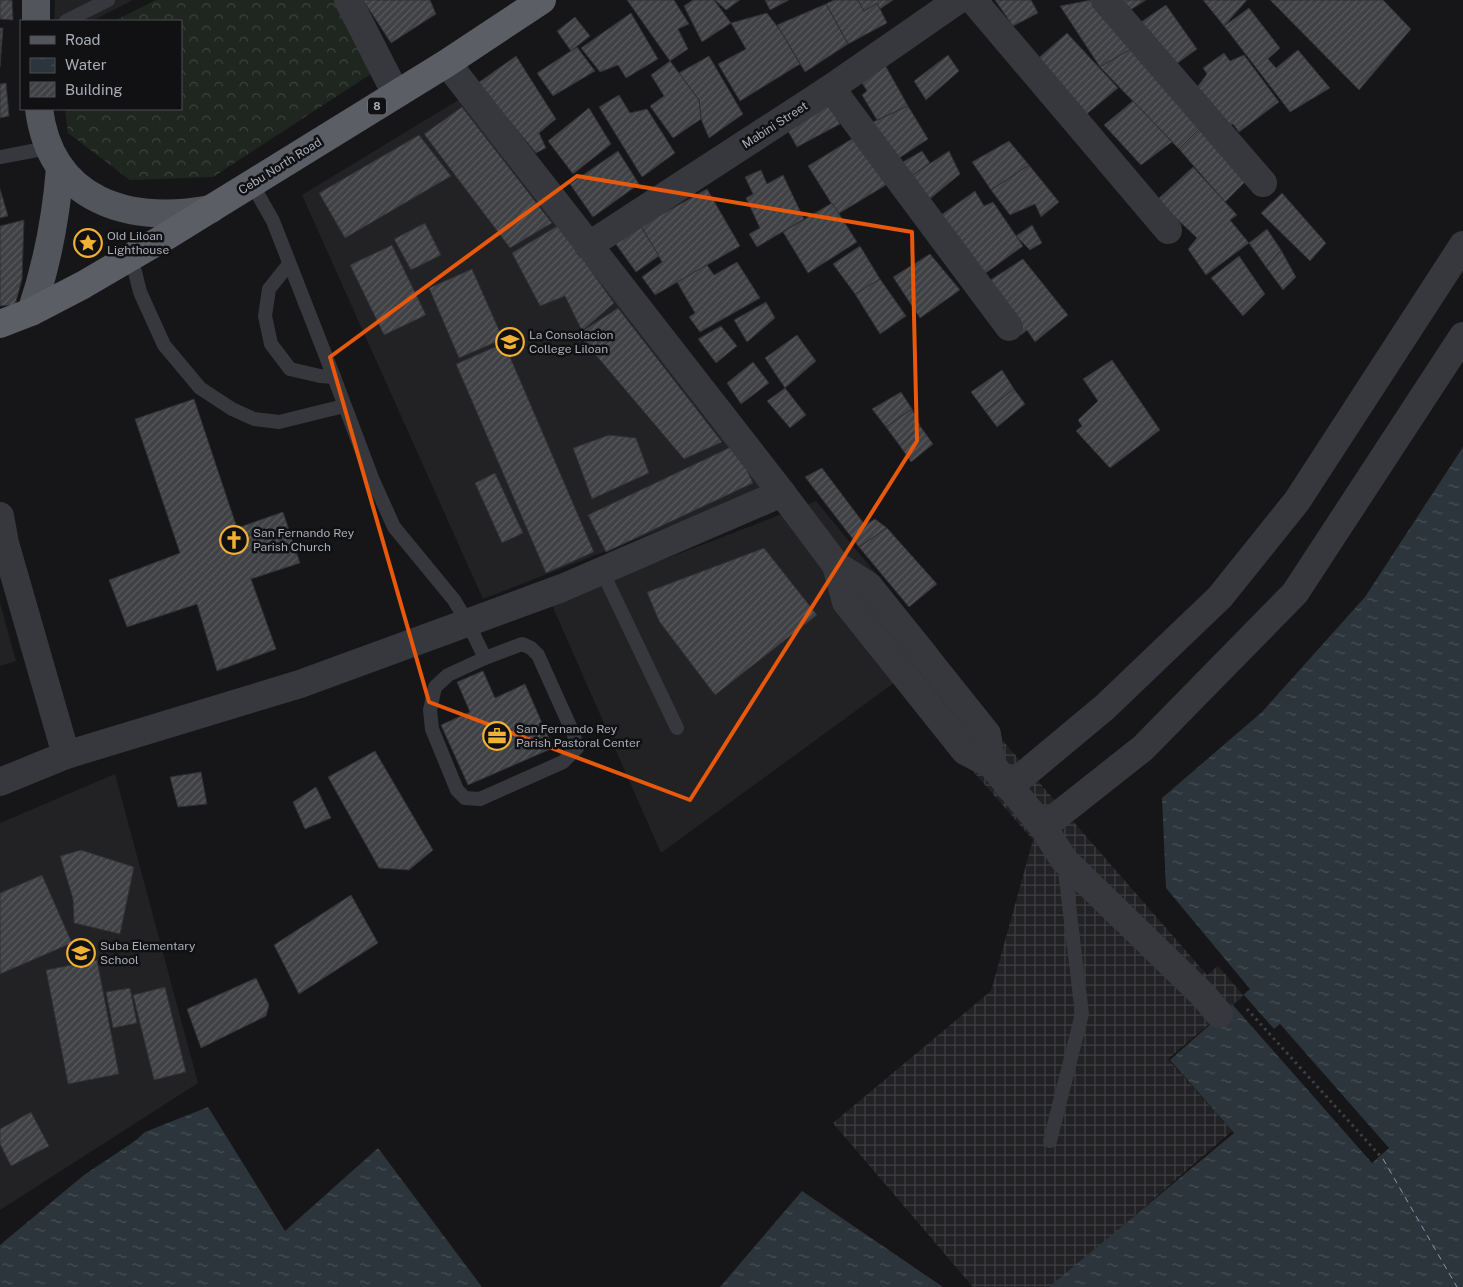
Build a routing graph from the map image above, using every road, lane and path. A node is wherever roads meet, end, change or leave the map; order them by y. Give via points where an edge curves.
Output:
1 (36, 0) edge
2 (108, 0) edge
3 (348, 0) edge
4 (542, 0) edge
5 (958, 0) edge
6 (973, 0) edge
7 (1104, 0) edge
8 (36, 20) edge
9 (68, 20) edge
10 (446, 63) junction
11 (832, 88) junction
12 (396, 94) junction
13 (39, 110) edge
14 (0, 157) edge
15 (54, 158) junction
16 (1263, 183) dead end
17 (252, 184) junction
18 (211, 209) junction
19 (1168, 230) dead end
20 (1463, 245) edge
21 (588, 246) junction
22 (131, 256) junction
23 (289, 264) junction
24 (30, 312) junction
25 (0, 324) edge
26 (1009, 327) dead end
27 (1463, 336) edge
28 (334, 377) junction
29 (344, 406) junction
30 (782, 493) junction
31 (0, 516) edge
32 (602, 571) junction
33 (468, 623) junction
34 (485, 658) junction
35 (678, 728) dead end
36 (66, 755) junction
37 (0, 782) edge
38 (1009, 787) junction
39 (1043, 827) junction
40 (1064, 860) junction
41 (1245, 1007) dead end
42 (1219, 1014) dead end
43 (1050, 1141) dead end
44 (1383, 1158) dead end

1 - 8 main road
2 - 9 lane
3 - 12 street
4 - 10 highway, Cebu North Road / 8
5 - 11 street, Mabini Street
6 - 19 street
7 - 16 street
10 - 12 highway, Cebu North Road / 8
10 - 21 street
11 - 21 street, Mabini Street
11 - 26 street
12 - 17 highway, Cebu North Road / 8
13 - 15 main road
14 - 15 lane
15 - 18 main road, Cebu North Road / 8 via 72,180 90,194 124,210 164,214
15 - 24 main road via 52,238
17 - 18 highway, Cebu North Road / 8
17 - 23 lane via 273,221
18 - 22 highway
20 - 38 street via 1298,501 1220,597 1106,707
21 - 30 street
22 - 24 highway
22 - 29 lane via 140,292 164,344 200,388 254,419 279,422
23 - 28 lane
23 - 28 lane via 269,289 265,316 271,344 290,369
24 - 25 highway
27 - 39 street via 1295,593 1143,748
28 - 29 lane
29 - 33 lane via 394,527 454,600
30 - 32 street
30 - 38 street via 836,565 868,585 987,734 992,765
31 - 36 street
32 - 33 street
32 - 35 lane
33 - 34 lane
33 - 36 street via 300,684
34 - 34 lane via 448,675 435,687 430,710 432,729 458,790 465,798 480,799 563,762 577,748 538,655 531,648 522,644
36 - 37 street
38 - 39 street
39 - 40 street
40 - 42 street
40 - 43 lane via 1082,1014
41 - 44 path

